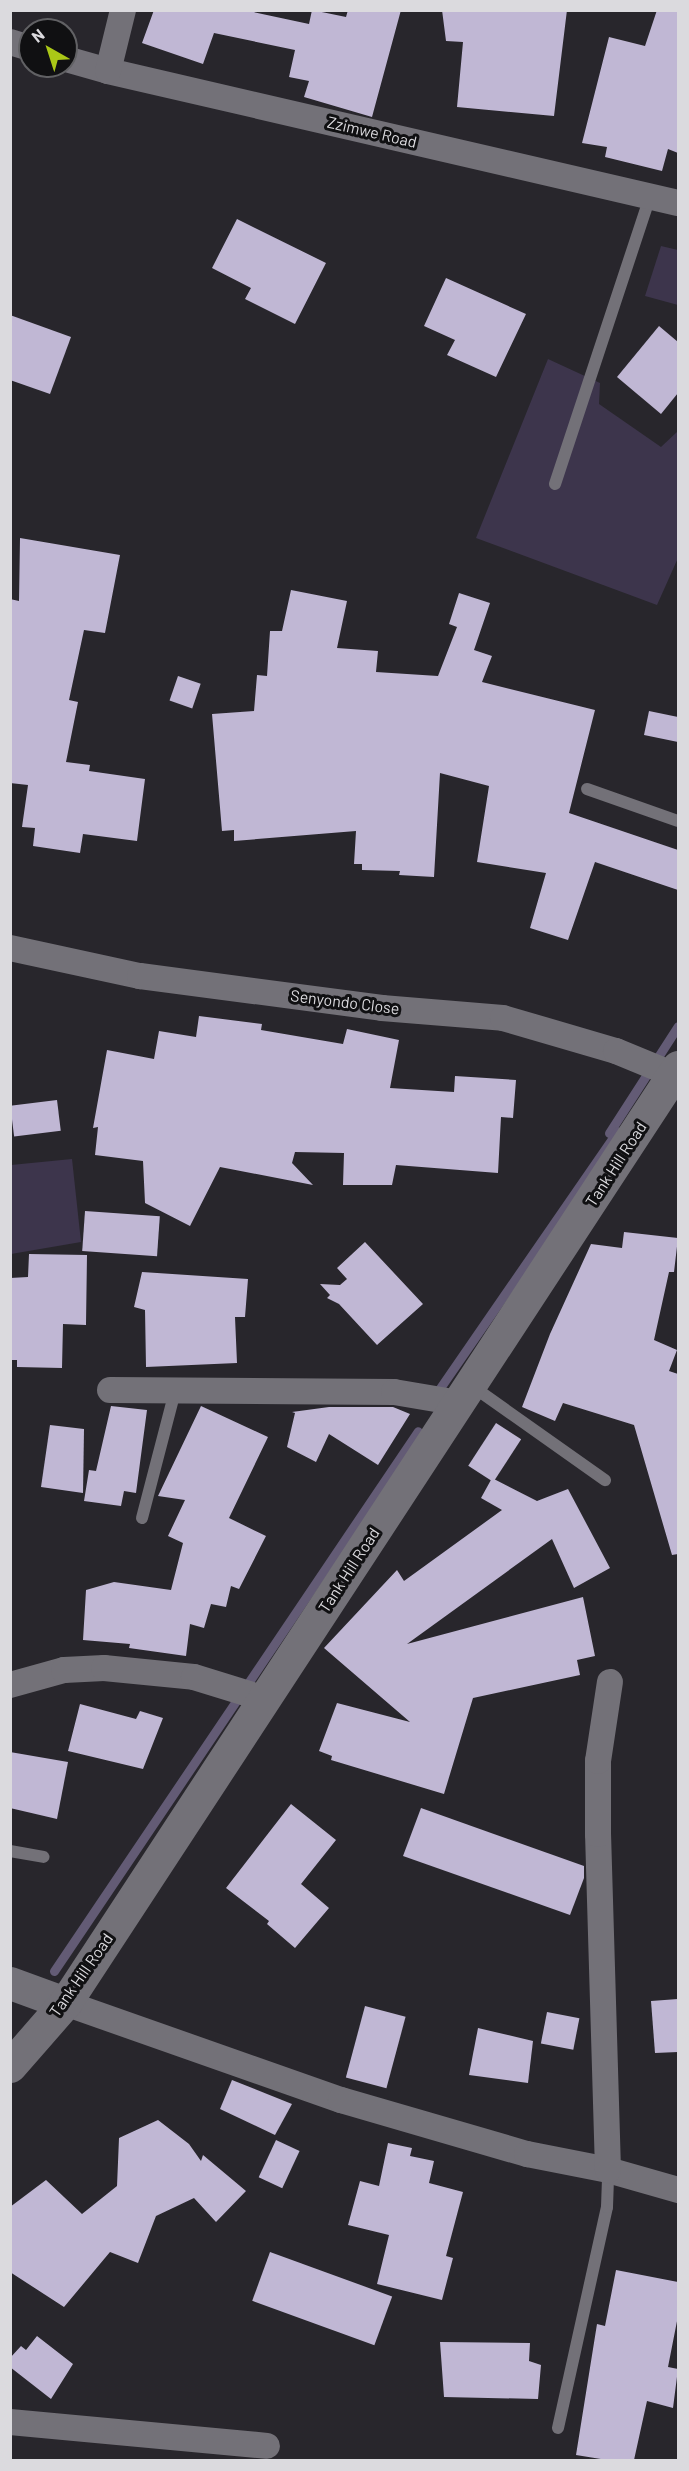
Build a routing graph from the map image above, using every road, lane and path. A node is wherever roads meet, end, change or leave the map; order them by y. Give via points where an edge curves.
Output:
1 (123, 10) edge
2 (78, 62) edge
3 (108, 71) junction
4 (650, 196) junction
5 (678, 203) edge
6 (555, 484) dead end
7 (587, 789) dead end
8 (678, 821) edge
9 (10, 948) edge
10 (676, 1071) edge
11 (110, 1390) dead end
12 (175, 1391) junction
13 (465, 1394) junction
14 (605, 1480) dead end
15 (141, 1518) dead end
16 (610, 1682) dead end
17 (10, 1685) edge
18 (265, 1699) junction
19 (10, 1851) edge
20 (43, 1857) dead end
21 (10, 1983) edge
22 (65, 2003) junction
23 (10, 2066) edge
24 (609, 2170) junction
25 (678, 2190) edge
26 (10, 2422) edge
27 (558, 2428) dead end
28 (267, 2446) dead end

1 - 3 street
2 - 3 street, Zzimwe Road
3 - 4 street, Zzimwe Road
4 - 5 street, Zzimwe Road
4 - 6 lane
7 - 8 lane
9 - 10 street, Senyondo Close via 140,976 382,1008 503,1018
10 - 13 street, Tank Hill Road
11 - 12 street
12 - 13 street
12 - 15 lane
13 - 14 lane
13 - 18 street, Tank Hill Road
16 - 24 street via 598,1761
17 - 18 street via 64,1670 104,1668 194,1677
18 - 22 street, Tank Hill Road
19 - 20 lane
21 - 22 street
22 - 23 street, Tank Hill Road
22 - 24 street via 341,2100 527,2154
24 - 25 street
24 - 27 lane via 607,2208
26 - 28 street

